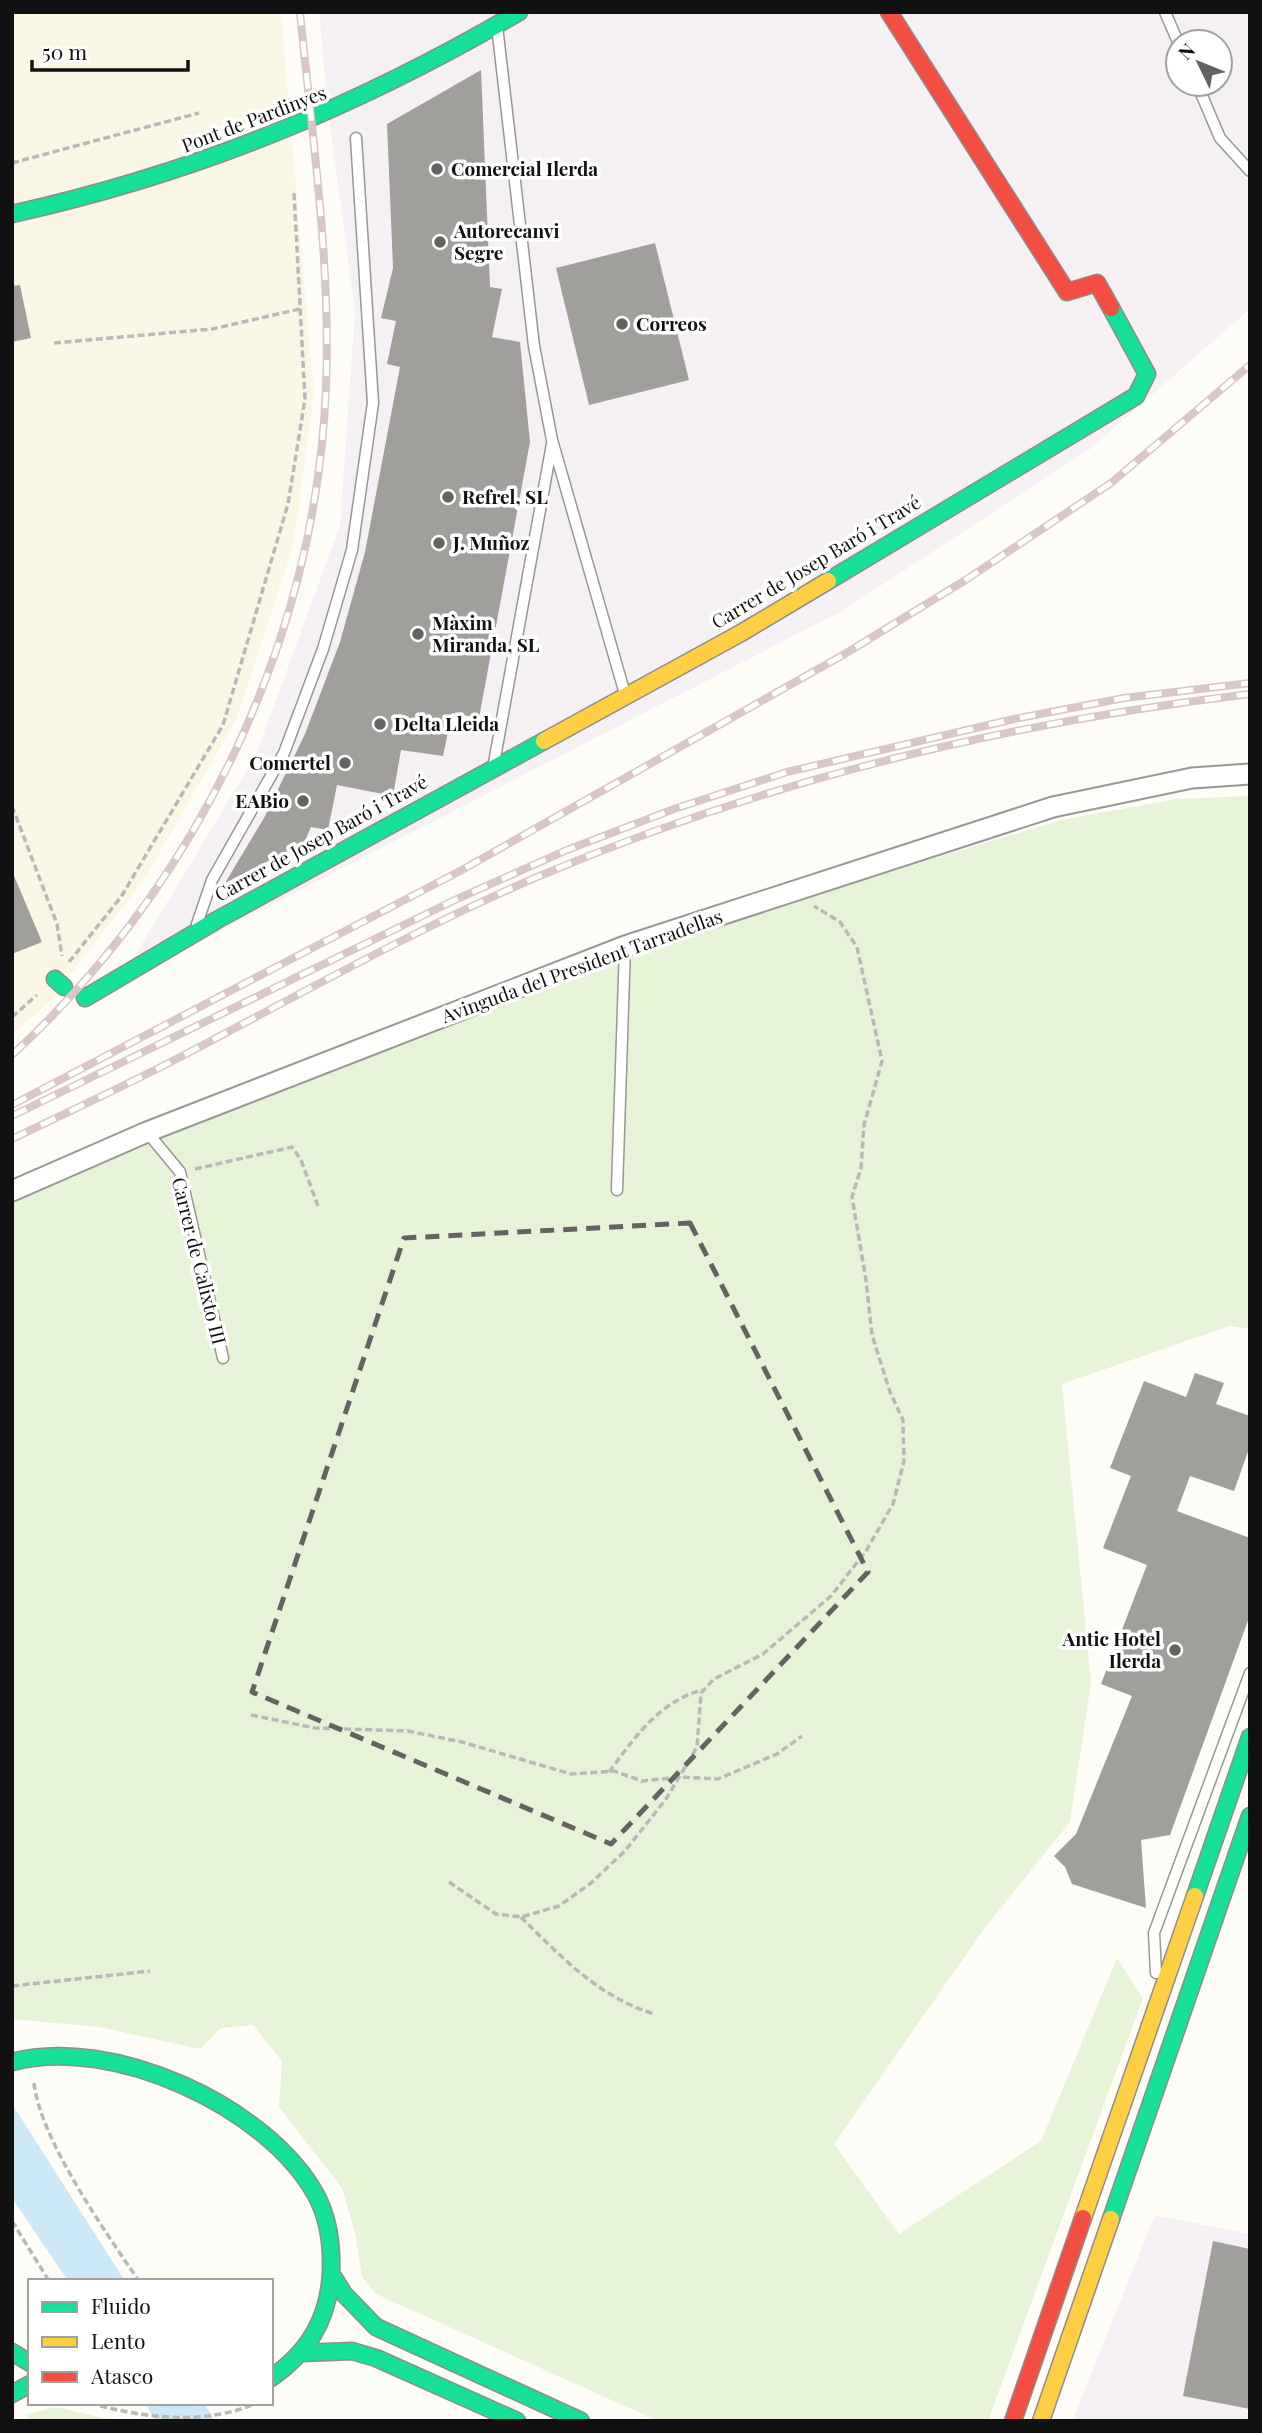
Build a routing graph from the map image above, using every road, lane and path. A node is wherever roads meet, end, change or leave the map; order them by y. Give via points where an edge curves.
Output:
1 (519, 12) edge
2 (890, 12) edge
3 (497, 26) junction
4 (1203, 98) edge
5 (199, 113) dead end
6 (356, 138) dead end
7 (12, 163) edge
8 (1250, 171) edge
9 (294, 192) dead end
10 (12, 214) edge
11 (300, 309) junction
12 (54, 343) dead end
13 (552, 440) junction
14 (625, 694) junction
15 (494, 767) junction
16 (1250, 774) edge
17 (12, 806) edge
18 (792, 891) junction
19 (194, 934) junction
20 (625, 946) junction
21 (60, 983) dead end
22 (85, 998) dead end
23 (12, 1017) edge
24 (147, 1132) junction
25 (180, 1172) junction
26 (617, 1190) dead end
27 (12, 1191) edge
28 (318, 1206) dead end
29 (223, 1358) dead end
30 (1250, 1672) edge
31 (705, 1689) junction
32 (251, 1715) dead end
33 (802, 1736) dead end
34 (1250, 1737) edge
35 (609, 1772) junction
36 (680, 1777) junction
37 (1250, 1816) edge
38 (1250, 1851) edge
39 (1233, 1868) junction
40 (449, 1882) dead end
41 (522, 1917) junction
42 (150, 1971) dead end
43 (12, 1986) edge
44 (1158, 2003) junction
45 (655, 2014) dead end
46 (15, 2061) edge
47 (33, 2073) dead end
48 (12, 2221) edge
49 (334, 2278) junction
50 (48, 2279) edge
51 (138, 2279) edge
52 (12, 2352) edge
53 (303, 2353) junction
54 (28, 2362) edge
55 (273, 2376) edge
56 (28, 2385) edge
57 (12, 2393) edge
58 (96, 2405) edge
59 (251, 2405) edge
60 (517, 2421) edge
61 (581, 2421) edge
62 (1013, 2421) edge
63 (1041, 2421) edge

1 - 3 main road, Pont de Pardinyes
2 - 14 main road, Carrer de Josep Baró i Travé via 1067,292 1097,283 1147,374 1136,396 741,633
3 - 10 main road, Pont de Pardinyes via 403,78 277,134 162,176
3 - 13 lane via 534,346
4 - 8 lane via 1220,138
5 - 7 path
6 - 19 lane via 373,403 352,550 323,649 284,753 212,880
9 - 11 path
11 - 12 path via 212,329
11 - 17 path via 304,399 288,504 223,725 121,897 64,969 57,924
13 - 14 lane
13 - 15 lane
14 - 15 main road, Carrer de Josep Baró i Travé
15 - 19 main road, Carrer de Josep Baró i Travé
16 - 18 street, Avinguda del President Tarradellas via 1192,778 1053,807
18 - 20 street, Avinguda del President Tarradellas
18 - 31 path via 840,922 857,947 878,1035 882,1061 864,1125 861,1168 852,1197 872,1335 903,1420 904,1461 893,1504 866,1551 831,1596 763,1654 714,1679
19 - 22 main road, Carrer de Josep Baró i Travé
20 - 24 street, Avinguda del President Tarradellas
20 - 26 lane
21 - 23 path
24 - 25 lane, Carrer de Calixto III
24 - 27 street, Avinguda del President Tarradellas
25 - 28 path via 292,1147
25 - 29 lane, Carrer de Calixto III
30 - 44 lane via 1154,1933
31 - 35 path via 685,1694 661,1710
31 - 36 path via 698,1747
32 - 35 path via 315,1728 408,1731 571,1774
33 - 36 path via 777,1754 718,1779
34 - 44 main road
35 - 36 path via 642,1781
36 - 41 path via 625,1852 591,1883 559,1906
37 - 39 main road
38 - 39 lane
39 - 63 main road
40 - 41 path via 496,1914
41 - 45 path via 559,1955 618,2000
42 - 43 path
44 - 62 main road
46 - 49 main road via 76,2057 142,2067 208,2093 274,2144 300,2172 328,2224
47 - 51 path via 36,2098 56,2145
48 - 50 path
49 - 53 main road via 326,2311
49 - 61 main road via 376,2327
52 - 54 main road
53 - 55 main road
53 - 60 main road via 352,2351 376,2358
56 - 57 main road
58 - 59 path via 177,2417

